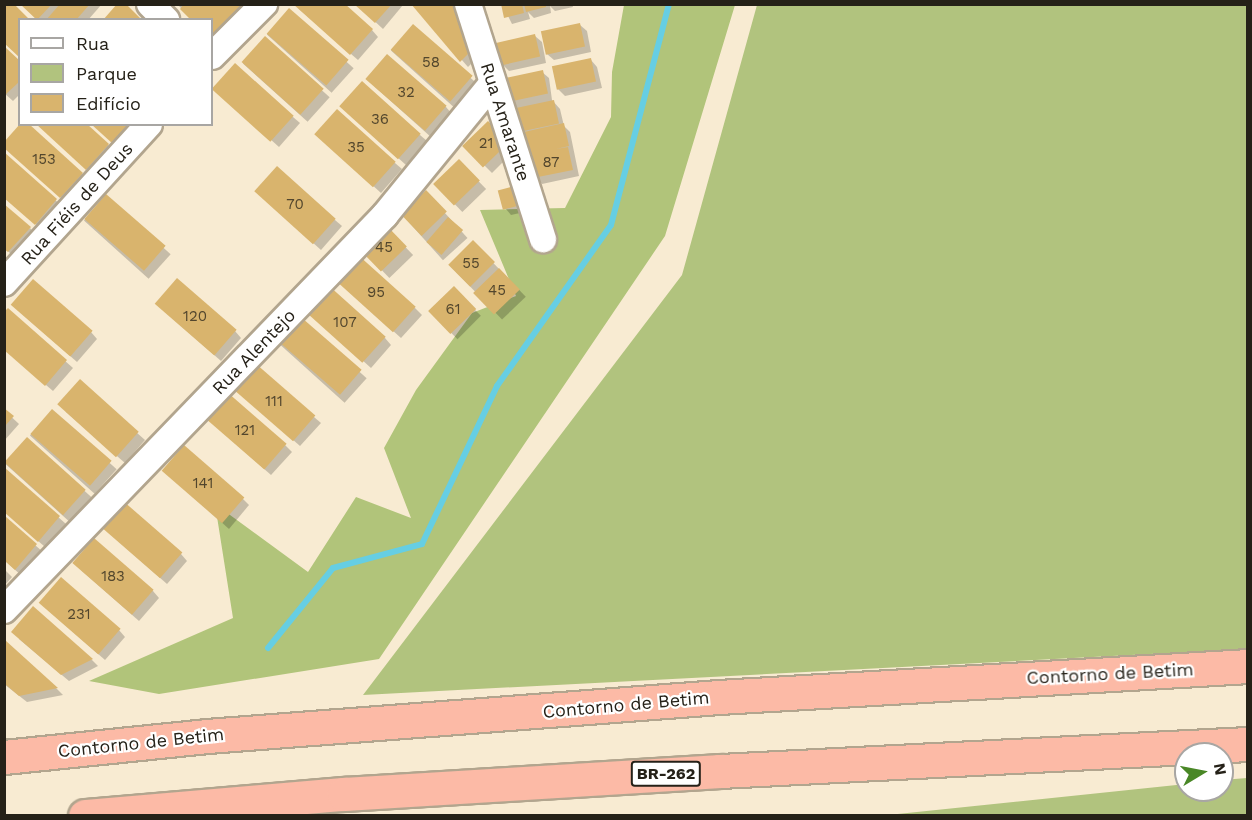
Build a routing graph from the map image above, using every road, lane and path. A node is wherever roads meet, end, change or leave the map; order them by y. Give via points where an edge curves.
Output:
1 (150, 4) edge
2 (264, 4) edge
3 (468, 4) edge
4 (164, 18) edge
5 (213, 55) edge
6 (492, 84) junction
7 (147, 126) edge
8 (543, 239) dead end
9 (4, 283) edge
10 (4, 610) edge
11 (1248, 666) edge
12 (1248, 744) edge
13 (4, 757) edge
14 (85, 816) edge

1 - 4 street
2 - 5 street
3 - 6 street, Rua Amarante
6 - 8 street, Rua Amarante
6 - 10 street, Rua Alentejo via 385,215
7 - 9 street, Rua Fiéis de Deus
11 - 13 highway, Contorno de Betim via 719,697 207,736
12 - 14 highway, BR-262 via 344,794

